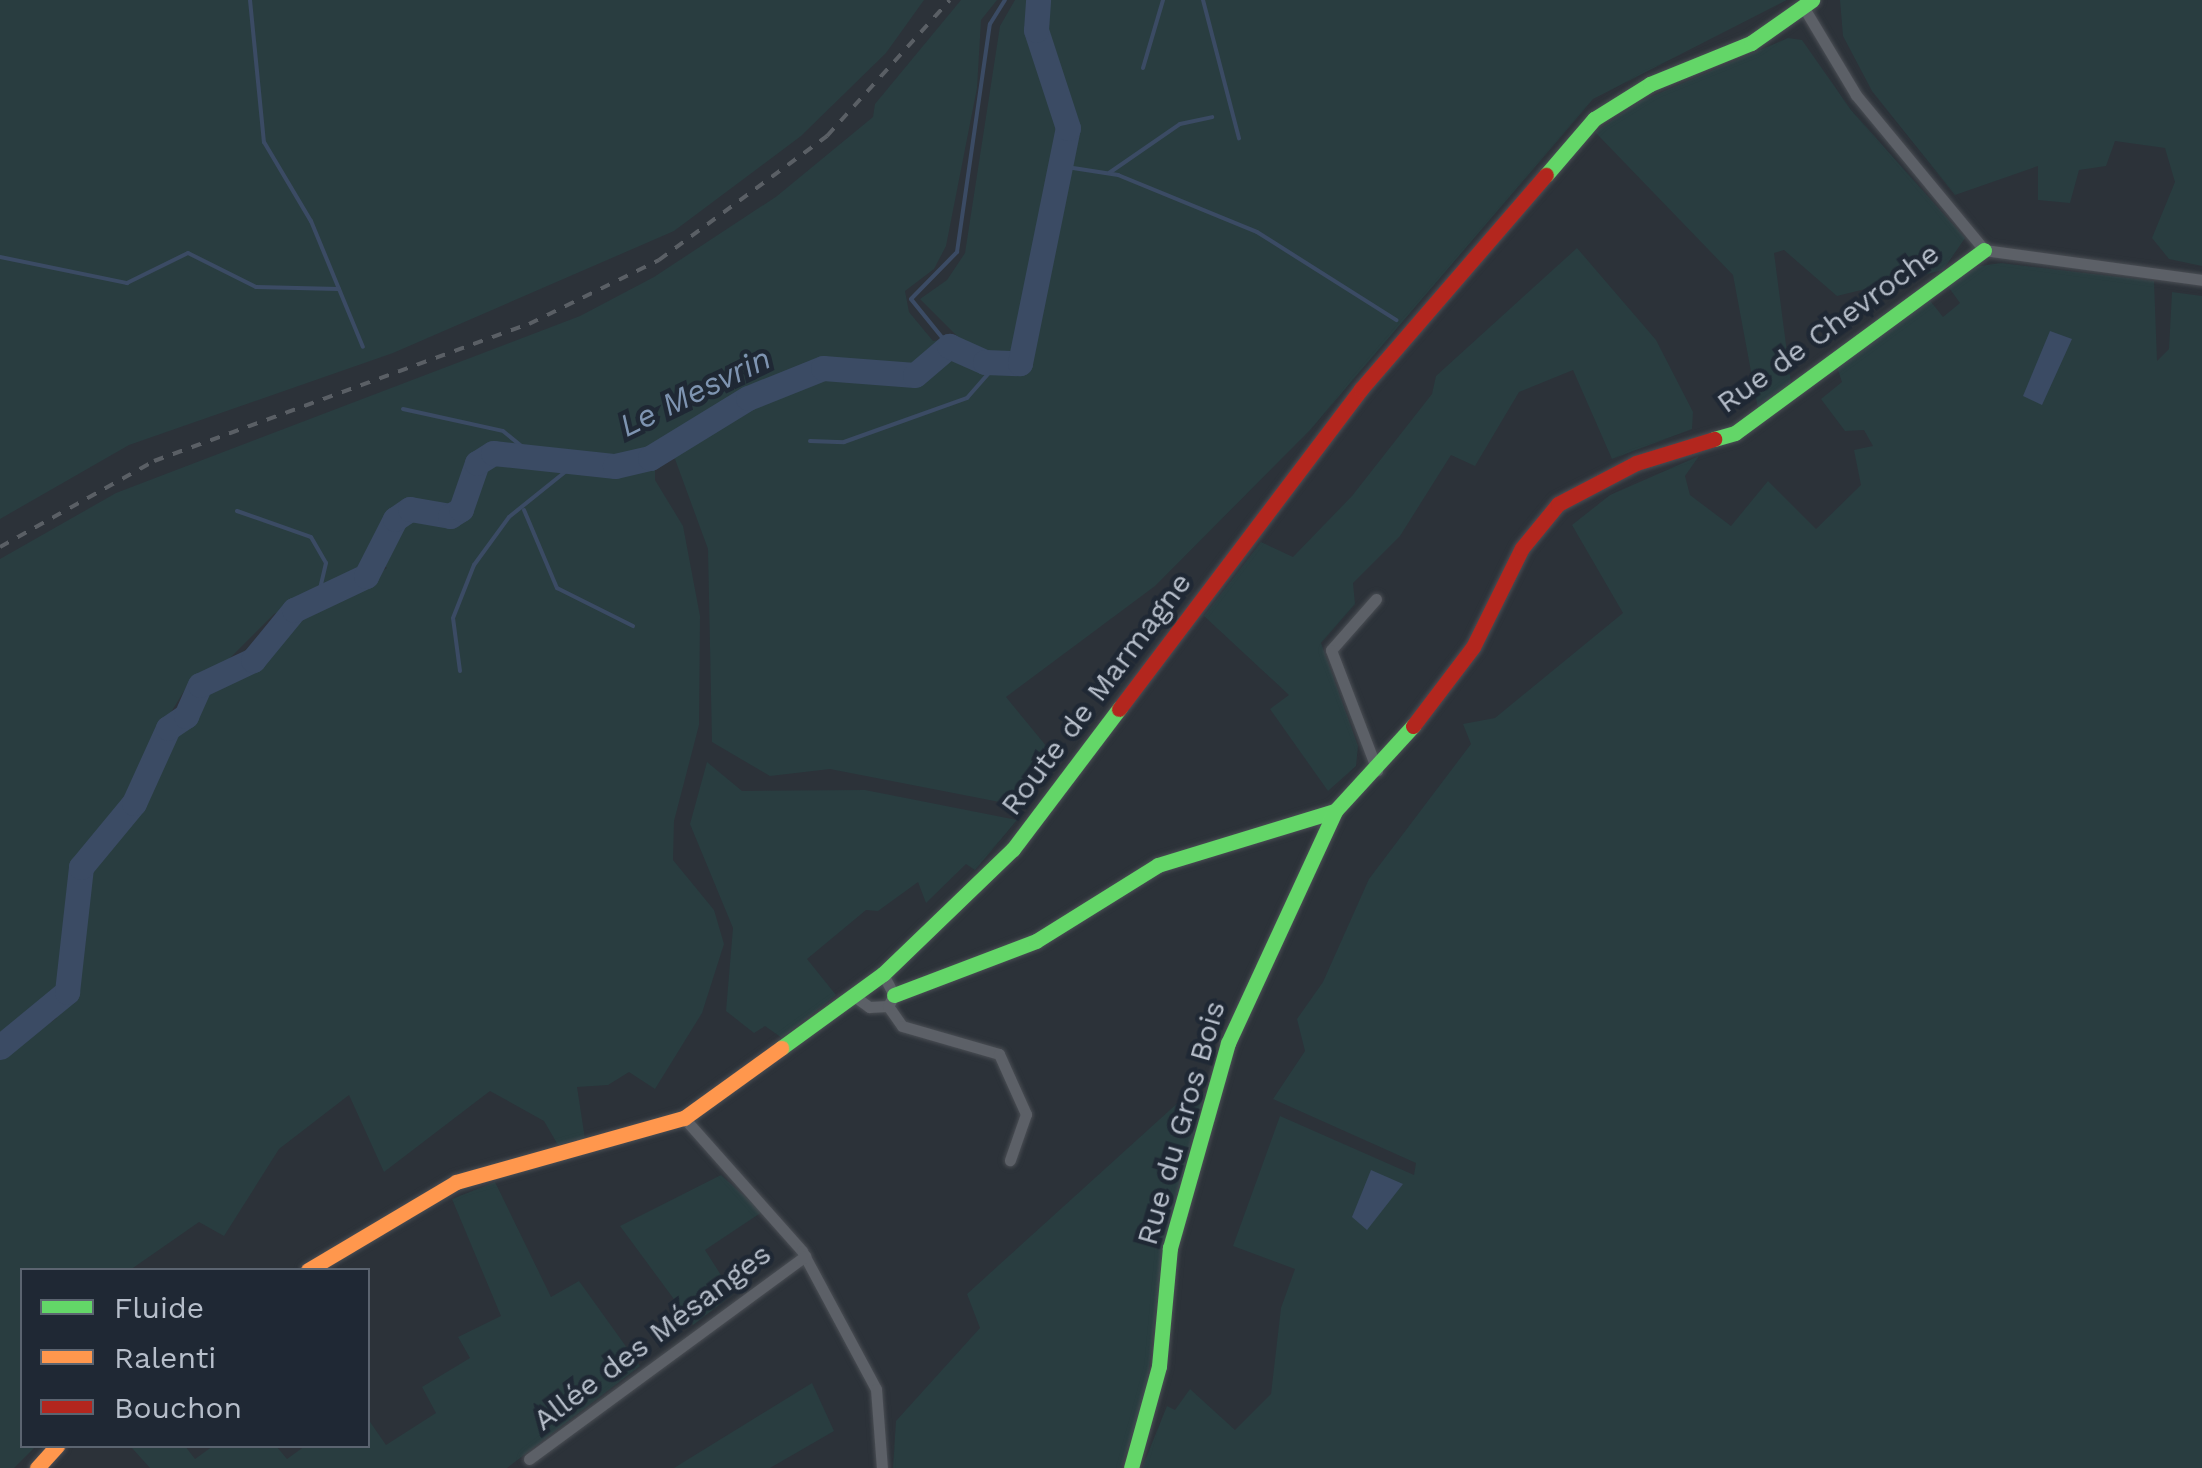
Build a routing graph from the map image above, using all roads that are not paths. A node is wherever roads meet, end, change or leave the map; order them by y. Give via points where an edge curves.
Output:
1 (1808, 4) edge
2 (1984, 250) junction
3 (2202, 280) edge
4 (1376, 600) dead end
5 (1378, 770) junction
6 (1335, 810) junction
7 (883, 974) junction
8 (854, 996) junction
9 (891, 1001) junction
10 (684, 1118) junction
11 (1010, 1160) dead end
12 (805, 1256) junction
13 (311, 1268) edge
14 (55, 1448) edge
15 (529, 1459) dead end
16 (37, 1468) edge
17 (882, 1468) edge
18 (1130, 1468) edge

1 - 2 street via 1856,95
1 - 7 street, Route de Marmagne via 1752,43 1650,84 1594,120 1361,389 1002,863
2 - 3 street
2 - 5 street, Rue de Chevroche via 1735,432 1636,463 1558,504 1522,548 1473,646
4 - 5 street via 1331,650
5 - 6 street, Rue de Chevroche
6 - 9 street, Rue de Chevroche via 1158,864 1036,941
6 - 18 street, Rue du Gros Bois via 1325,847 1266,947 1228,1042 1170,1248 1159,1366
7 - 8 street, Route de Marmagne
7 - 9 street
8 - 9 street via 870,1007
8 - 10 street, Route de Marmagne
9 - 11 street via 902,1026 999,1054 1026,1114
10 - 12 street
10 - 13 street, Route de Marmagne via 456,1182
12 - 15 street, Allée des Mésanges
12 - 17 street via 876,1388
14 - 16 street

